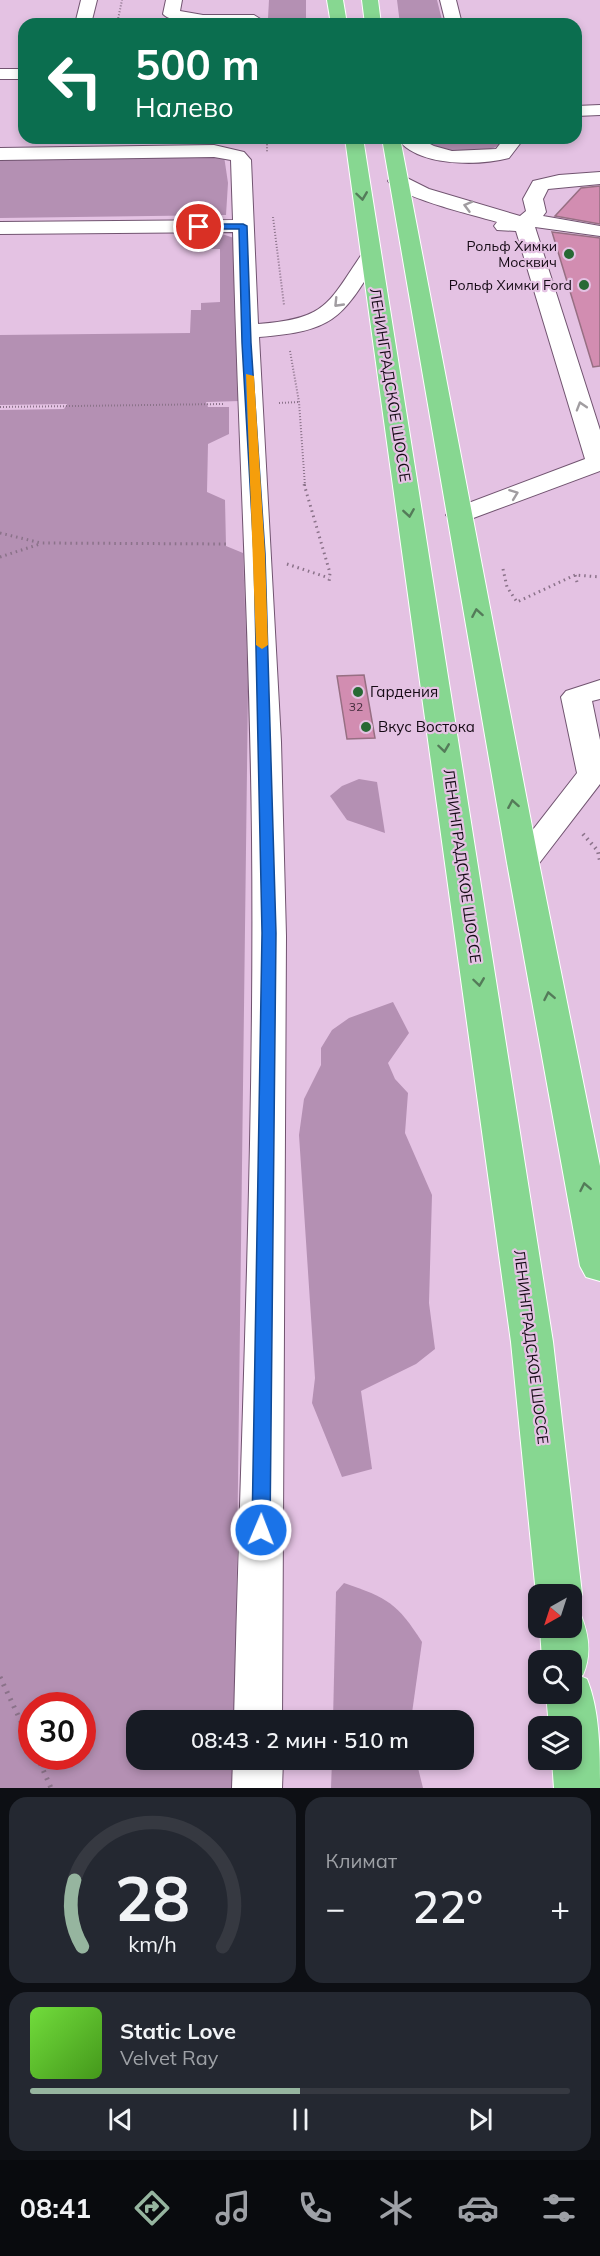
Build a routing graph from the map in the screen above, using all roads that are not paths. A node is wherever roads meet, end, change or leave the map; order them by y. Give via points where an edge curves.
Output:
1 (89, 0) edge
2 (174, 0) edge
3 (255, 0) edge
4 (335, 0) edge
5 (370, 0) edge
6 (448, 0) edge
7 (84, 18) edge
8 (192, 18) edge
9 (259, 18) edge
10 (338, 18) edge
11 (372, 18) edge
12 (452, 18) edge
13 (18, 62) edge
14 (0, 63) edge
15 (0, 74) edge
16 (18, 74) edge
17 (600, 110) edge
18 (582, 111) edge
19 (0, 142) edge
20 (18, 142) edge
21 (355, 144) edge
22 (392, 144) edge
23 (418, 144) edge
24 (510, 144) edge
25 (0, 154) edge
26 (600, 178) edge
27 (398, 182) junction
28 (522, 221) junction
29 (243, 226) junction
30 (598, 226) edge
31 (0, 228) edge
32 (370, 255) junction
33 (247, 331) junction
34 (599, 462) edge
35 (459, 515) junction
36 (592, 700) edge
37 (523, 863) junction
38 (600, 1262) edge
39 (558, 1584) edge
40 (571, 1704) edge
41 (258, 1710) edge
42 (258, 1770) edge
43 (257, 1788) edge
44 (579, 1788) edge

1 - 7 street
2 - 8 street via 171,14
3 - 9 street
4 - 10 highway
5 - 11 highway
6 - 12 street
13 - 14 street
15 - 16 street
17 - 18 street
19 - 20 street
21 -> 32 highway, ЛЕНИНГРАДСКОЕ ШОССЕ
22 - 27 highway
23 - 24 street via 438,154 469,158 502,154
25 - 29 street via 214,151 237,156 241,160
26 - 28 street via 540,185
28 -> 27 street via 422,193
27 - 35 highway
28 - 30 street
34 -> 28 street
29 - 31 street
29 - 33 street
32 -> 33 street via 334,308 306,323
32 -> 39 highway, ЛЕНИНГРАДСКОЕ ШОССЕ via 531,1330
33 - 41 street via 259,554 269,933
35 -> 34 street
37 -> 35 highway
36 - 37 street via 592,774
38 -> 37 highway
40 - 44 highway
42 - 43 street

